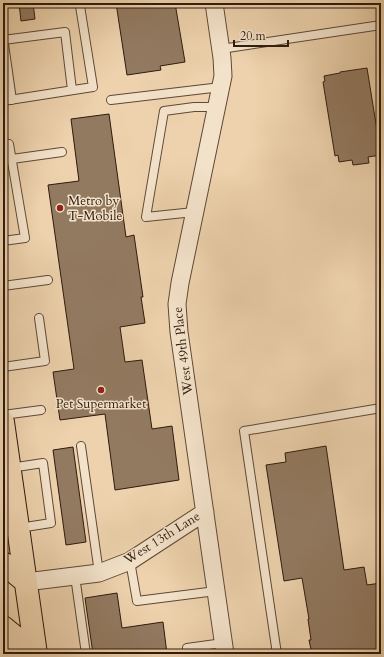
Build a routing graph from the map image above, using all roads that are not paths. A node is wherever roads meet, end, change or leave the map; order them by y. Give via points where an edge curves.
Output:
1 (214, 3) edge
2 (80, 6) dead end
3 (381, 25) edge
4 (3, 39) edge
5 (221, 49) junction
6 (221, 87) junction
7 (72, 90) junction
8 (12, 100) junction
9 (111, 100) dead end
10 (3, 101) edge
11 (216, 107) junction
12 (3, 145) edge
13 (62, 152) dead end
14 (12, 159) junction
15 (194, 212) junction
16 (3, 241) edge
17 (48, 280) dead end
18 (3, 286) edge
19 (39, 318) dead end
20 (3, 366) edge
21 (381, 408) edge
22 (41, 410) dead end
23 (3, 415) edge
24 (3, 422) edge
25 (81, 446) dead end
26 (10, 468) junction
27 (205, 512) junction
28 (18, 528) junction
29 (130, 560) junction
30 (3, 563) edge
31 (99, 573) junction
32 (76, 576) junction
33 (26, 582) junction
34 (216, 592) junction
35 (3, 627) edge
36 (224, 649) edge
37 (17, 654) edge
38 (36, 654) edge
39 (86, 654) edge
40 (188, 654) edge
41 (277, 654) edge

1 - 5 street, West 49th Place
2 - 7 lane via 93,86
3 - 5 lane
4 - 7 lane via 65,32
4 - 8 lane
5 - 6 street, West 49th Place
6 - 9 lane
6 - 11 street, West 49th Place
7 - 8 lane
8 - 10 lane
11 - 15 street, West 49th Place
11 - 15 lane via 194,107 164,112 146,217
12 - 14 lane via 9,144
13 - 14 lane
14 - 16 lane via 25,238
15 - 27 street, West 49th Place via 177,304
17 - 18 lane
19 - 20 lane via 46,361
21 - 41 lane via 244,431
22 - 23 lane
24 - 26 main road
25 - 31 lane
26 - 28 main road
26 - 28 lane via 43,463 51,524
27 - 29 street, West 13th Lane
27 - 34 street, West 49th Place
28 - 33 main road
29 - 31 street, West 13th Lane
29 - 34 lane via 137,601
30 - 33 main road
31 - 32 street, West 13th Lane
32 - 33 street, West 13th Lane
32 - 39 lane
33 - 38 main road
34 - 36 street, West 49th Place
35 - 37 main road via 14,636
36 - 40 lane via 187,648

